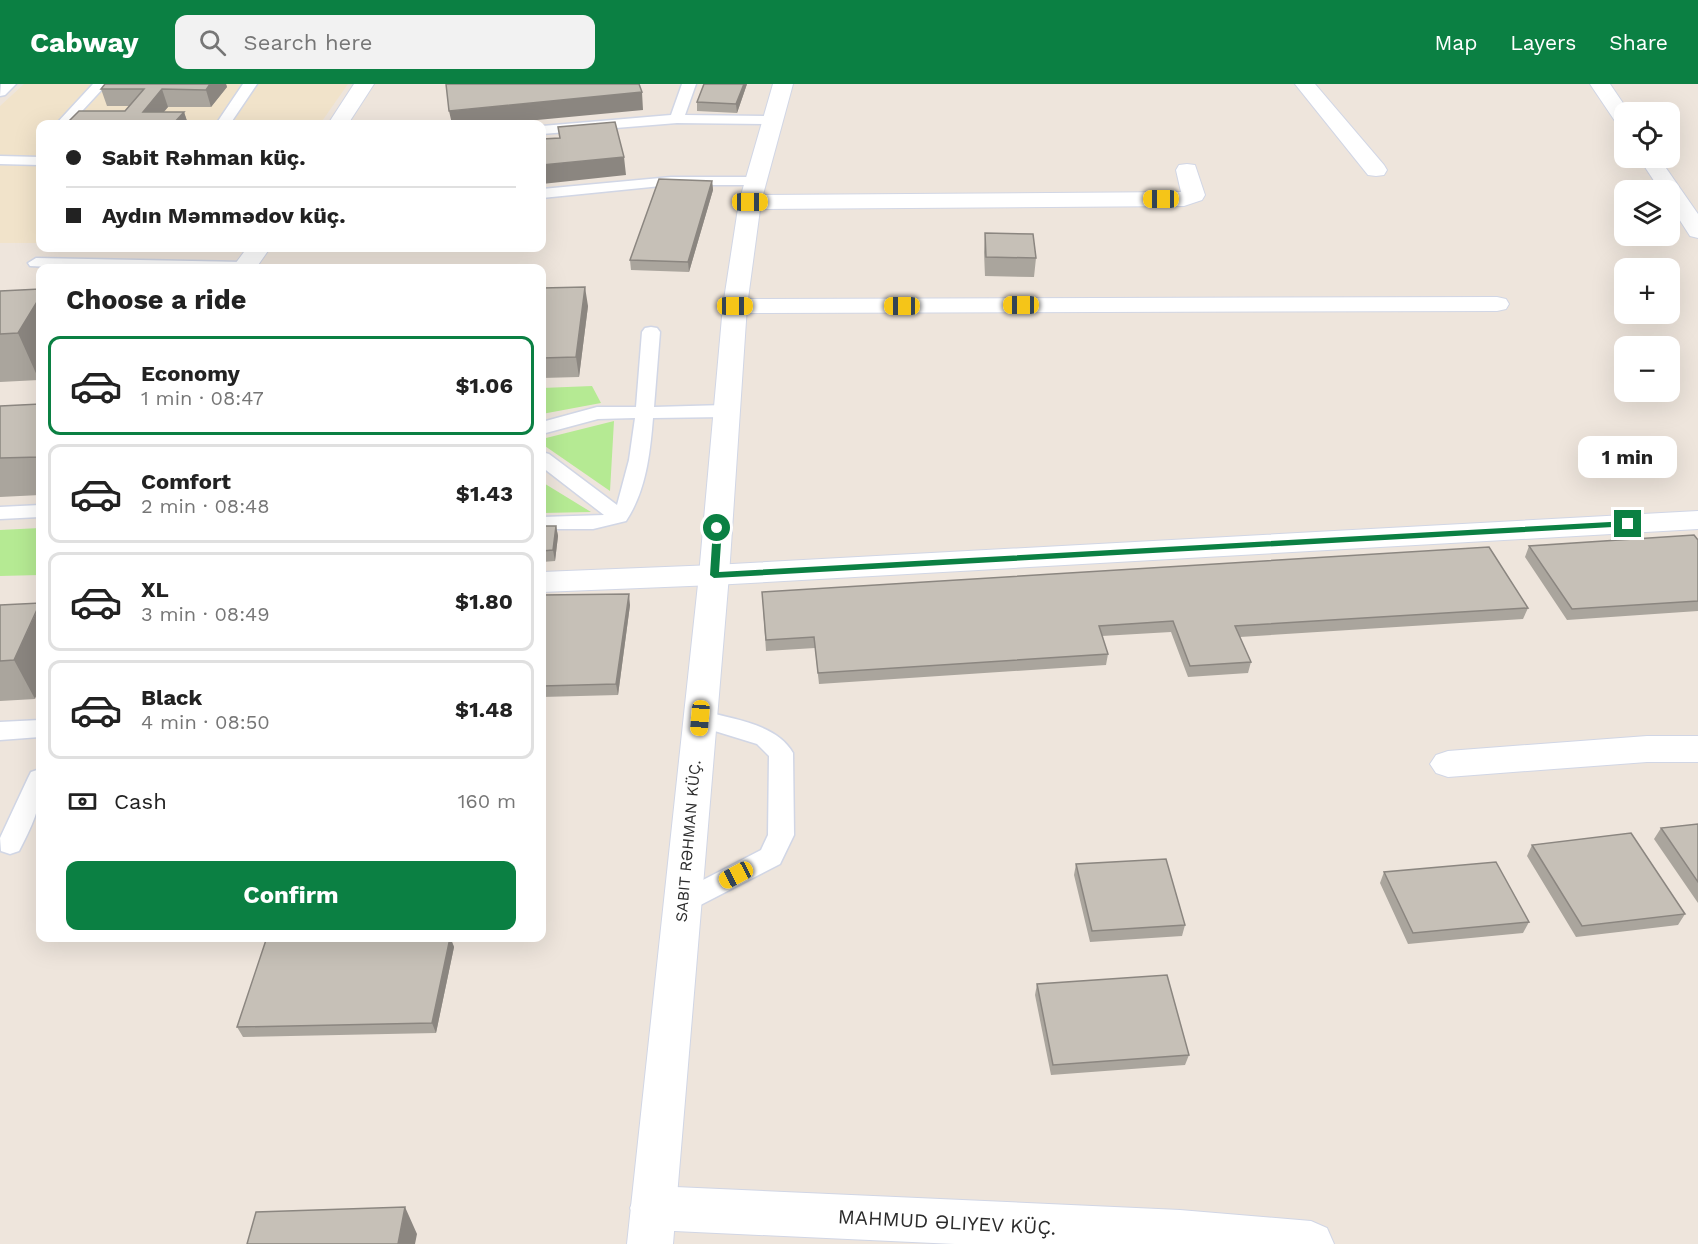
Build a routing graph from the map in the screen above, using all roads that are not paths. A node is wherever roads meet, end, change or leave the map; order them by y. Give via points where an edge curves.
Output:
1 (9, 84) edge
2 (100, 84) edge
3 (250, 84) edge
4 (364, 84) edge
5 (689, 84) edge
6 (783, 84) edge
7 (1305, 84) edge
8 (1600, 84) edge
9 (0, 92) edge
10 (1614, 105) edge
11 (677, 119) junction
12 (67, 120) edge
13 (226, 120) edge
14 (341, 120) edge
15 (772, 120) junction
16 (546, 130) edge
17 (36, 157) edge
18 (0, 160) edge
19 (1656, 168) edge
20 (1187, 170) dead end
21 (1376, 170) dead end
22 (752, 192) junction
23 (546, 194) edge
24 (1698, 231) edge
25 (36, 263) dead end
26 (78, 264) edge
27 (1497, 304) dead end
28 (735, 306) junction
29 (651, 332) dead end
30 (645, 411) junction
31 (725, 411) junction
32 (546, 427) edge
33 (546, 461) edge
34 (36, 511) edge
35 (0, 513) edge
36 (619, 517) junction
37 (1698, 520) edge
38 (546, 524) edge
39 (714, 575) junction
40 (546, 582) edge
41 (700, 718) junction
42 (36, 729) edge
43 (0, 731) edge
44 (1698, 749) edge
45 (1448, 764) dead end
46 (36, 787) edge
47 (10, 844) dead end
48 (683, 903) junction
49 (652, 1226) edge
50 (1311, 1244) edge

1 - 9 lane
2 - 12 lane
3 - 13 lane
4 - 14 street
5 - 11 lane
6 - 15 street, SABIT RƏHMAN KÜÇ.
7 - 21 street
8 - 10 street
11 - 15 lane
11 - 16 lane
15 - 22 street, SABIT RƏHMAN KÜÇ.
17 - 18 lane
19 - 24 street
20 - 22 street via 1194,195 1184,199
22 - 23 lane via 671,181
22 - 28 street, SABIT RƏHMAN KÜÇ.
25 - 26 lane
27 - 28 street
28 - 31 street, SABIT RƏHMAN KÜÇ.
29 - 30 lane
30 - 31 lane
30 - 32 lane via 597,413
30 - 36 lane via 630,504
31 - 39 street, SABIT RƏHMAN KÜÇ.
33 - 36 lane
34 - 35 lane
36 - 38 lane via 588,523
37 - 39 street
39 - 40 street
39 - 41 street, SABIT RƏHMAN KÜÇ.
41 - 48 street, SABIT RƏHMAN KÜÇ.
41 - 48 lane via 765,738 781,753 782,835 771,857
42 - 43 lane
44 - 45 street via 1647,749
46 - 47 lane
48 - 49 street, SABIT RƏHMAN KÜÇ.
49 - 50 street, MAHMUD ƏLIYEV KÜÇ. via 1180,1232

